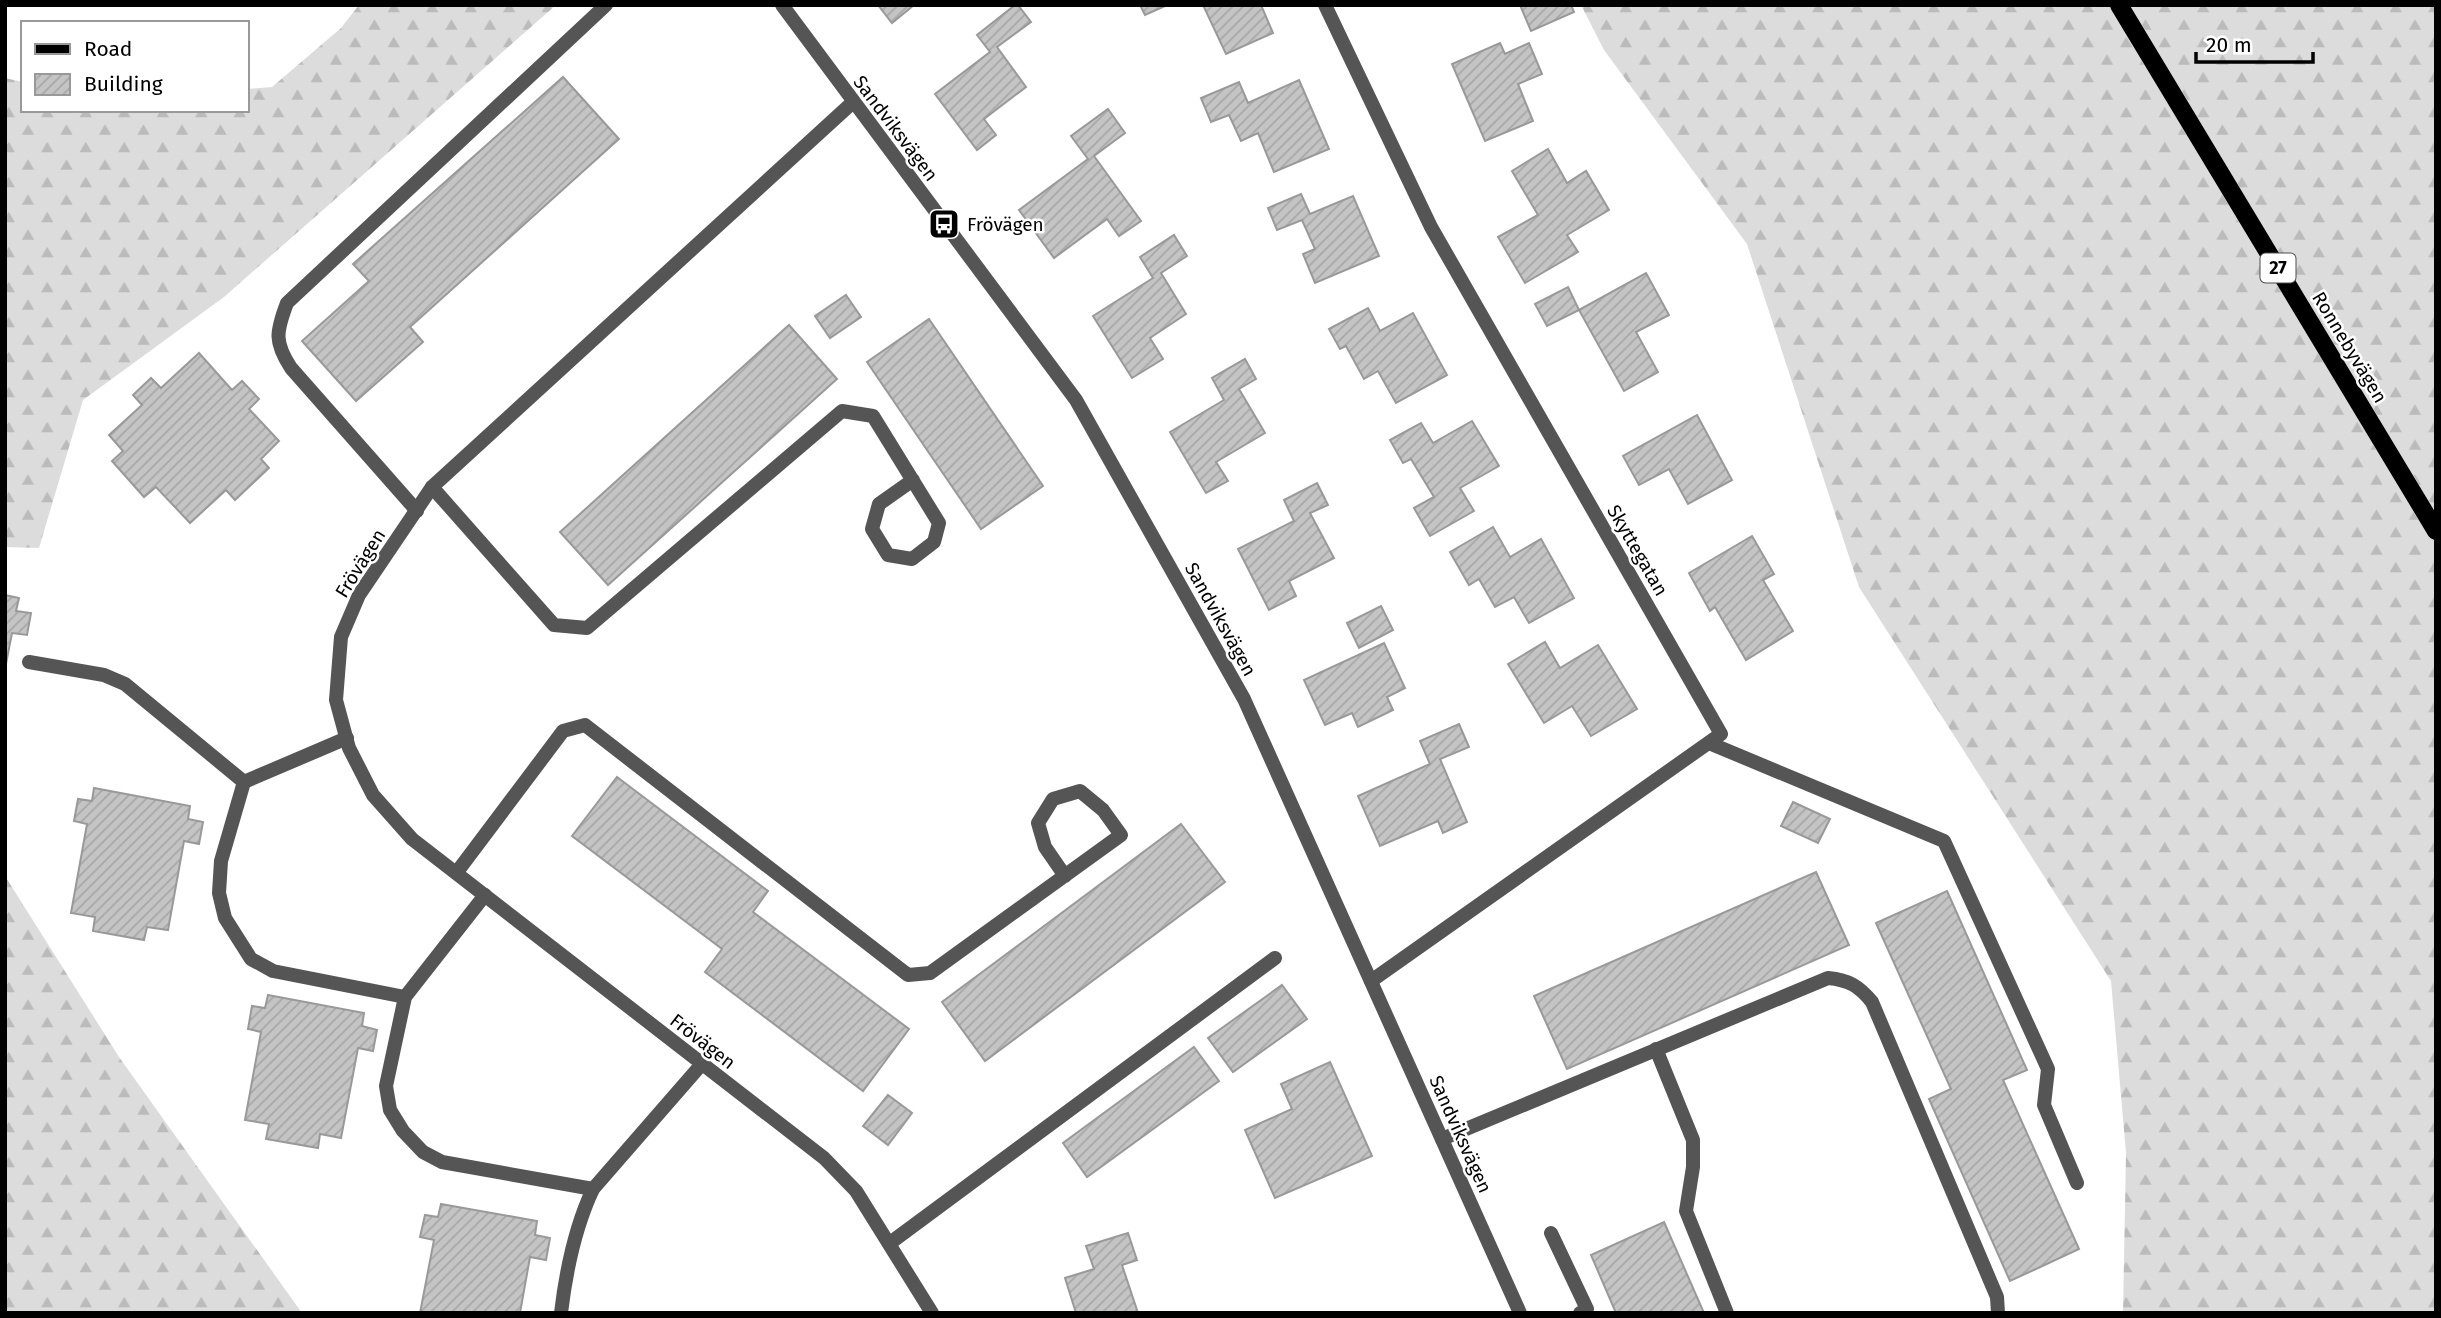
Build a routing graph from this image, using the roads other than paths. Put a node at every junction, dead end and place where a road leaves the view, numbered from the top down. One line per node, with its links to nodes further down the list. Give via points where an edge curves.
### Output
1 (606, 5): 8 (street, via 287,303 279,325 278,348)
2 (782, 5): 5 (street, Sandviksvägen)
3 (1325, 5): 12 (street, Skyttegatan, via 1431,228 1721,734)
4 (2119, 5): 9 (main road, Ronnebyvägen / 27)
5 (852, 103): 7 (street, Frövägen); 18 (street, Sandviksvägen, via 1076,400 1244,699)
6 (912, 480): 6 (street, via 939,523 934,542 912,559 888,555 872,529 879,504); 7 (street, via 873,416 842,411 587,628 554,625)
7 (432, 487): 8 (street, Frövägen)
8 (416, 510): 11 (street, Frövägen, via 359,595 341,637 336,700)
9 (2436, 531)
10 (29, 662): 13 (street, via 104,675 125,684)
11 (347, 738): 13 (street); 14 (street, Frövägen, via 373,794 412,839)
12 (1709, 743): 18 (street); 23 (street, via 1944,841 2048,1069 2044,1105)
13 (244, 782): 19 (street, via 221,861 219,892 225,918 251,959 273,971)
14 (457, 872): 15 (street, via 564,731 585,725 908,975 930,973); 16 (street, Frövägen)
15 (1065, 876): 15 (street, via 1121,835 1103,810 1080,791 1053,799 1038,823 1045,847)
16 (485, 895): 19 (street); 21 (street, Frövägen)
17 (1275, 958): 26 (street)
18 (1371, 981): 22 (street, Sandviksvägen)
19 (405, 997): 24 (street, via 386,1086 390,1110 423,1152 442,1162)
20 (1656, 1049): 22 (street); 31 (street, via 1693,1140 1686,1211); 32 (street, via 1828,978 1860,987 1872,1002 1986,1271)
21 (701, 1065): 24 (street); 26 (street, Frövägen, via 824,1158 856,1191)
22 (1442, 1139): 30 (street, Sandviksvägen)
23 (2077, 1183)
24 (593, 1189): 28 (street, via 565,1280)
25 (1551, 1233): 27 (street)
26 (890, 1243): 29 (street, Frövägen)
27 (1585, 1312)
28 (561, 1313)
29 (932, 1313)
30 (1520, 1313)
31 (1727, 1313)
32 (1998, 1313)

